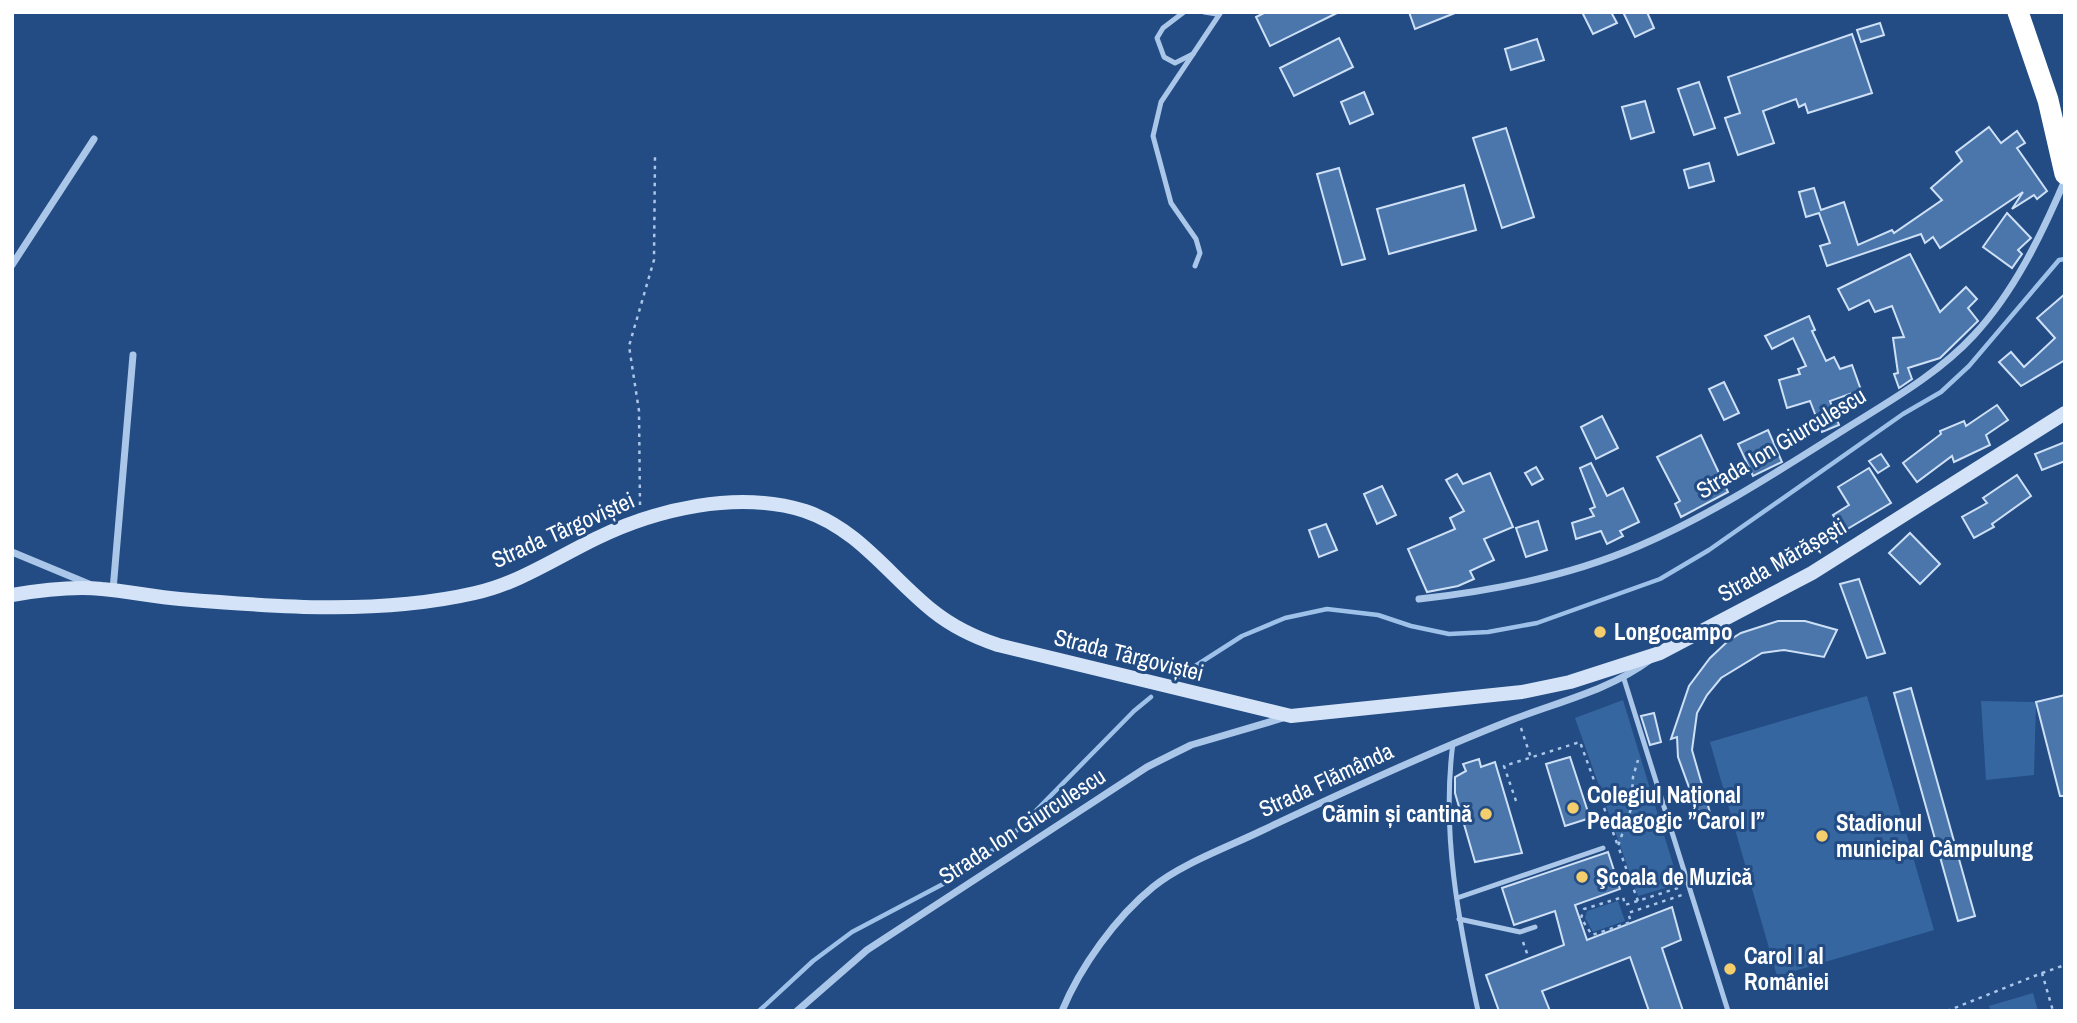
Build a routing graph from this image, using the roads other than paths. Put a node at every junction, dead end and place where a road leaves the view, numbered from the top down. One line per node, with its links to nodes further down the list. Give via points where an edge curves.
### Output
1 (1184, 12): 5 (lane, via 1157,38 1164,57 1175,63)
2 (1203, 12): 4 (lane)
3 (2018, 12): 7 (highway, via 2048,100)
4 (1219, 13): 5 (lane)
5 (1196, 52): 10 (lane, via 1161,102 1153,136 1171,203 1196,239 1200,253)
6 (94, 139): 9 (street)
7 (2065, 174)
8 (2065, 180): 16 (street, Strada Ion Giurculescu, via 2007,293 1973,336 1917,384 1808,452 1640,546 1510,585)
9 (12, 265)
10 (1195, 265)
11 (134, 355): 14 (street)
12 (2065, 413): 17 (main road, Strada Mărășești, via 1812,573)
13 (12, 552): 14 (street)
14 (106, 589): 15 (main road, Strada Târgoviștei); 19 (main road, Strada Târgoviștei, via 268,606 415,603 477,593 640,519 673,509 760,504 804,511 831,523 864,546 932,611 965,633)
15 (12, 595)
16 (1419, 599)
17 (1660, 653): 18 (street, Strada Flămânda); 19 (main road, Strada Mărășești, via 1613,670 1521,692)
18 (1624, 679): 20 (street, Strada Flămânda); 28 (lane)
19 (1291, 716): 25 (street, Strada Ion Giurculescu, via 1191,745 1147,767 867,950)
20 (1453, 743): 22 (lane, via 1448,784); 26 (street, Strada Flămânda, via 1209,856 1153,887 1098,945)
21 (1603, 848): 22 (lane)
22 (1457, 898): 23 (lane)
23 (1460, 919): 24 (lane, via 1520,932); 27 (lane)
24 (1535, 928)
25 (797, 1011)
26 (1062, 1011)
27 (1478, 1011)
28 (1728, 1011)

